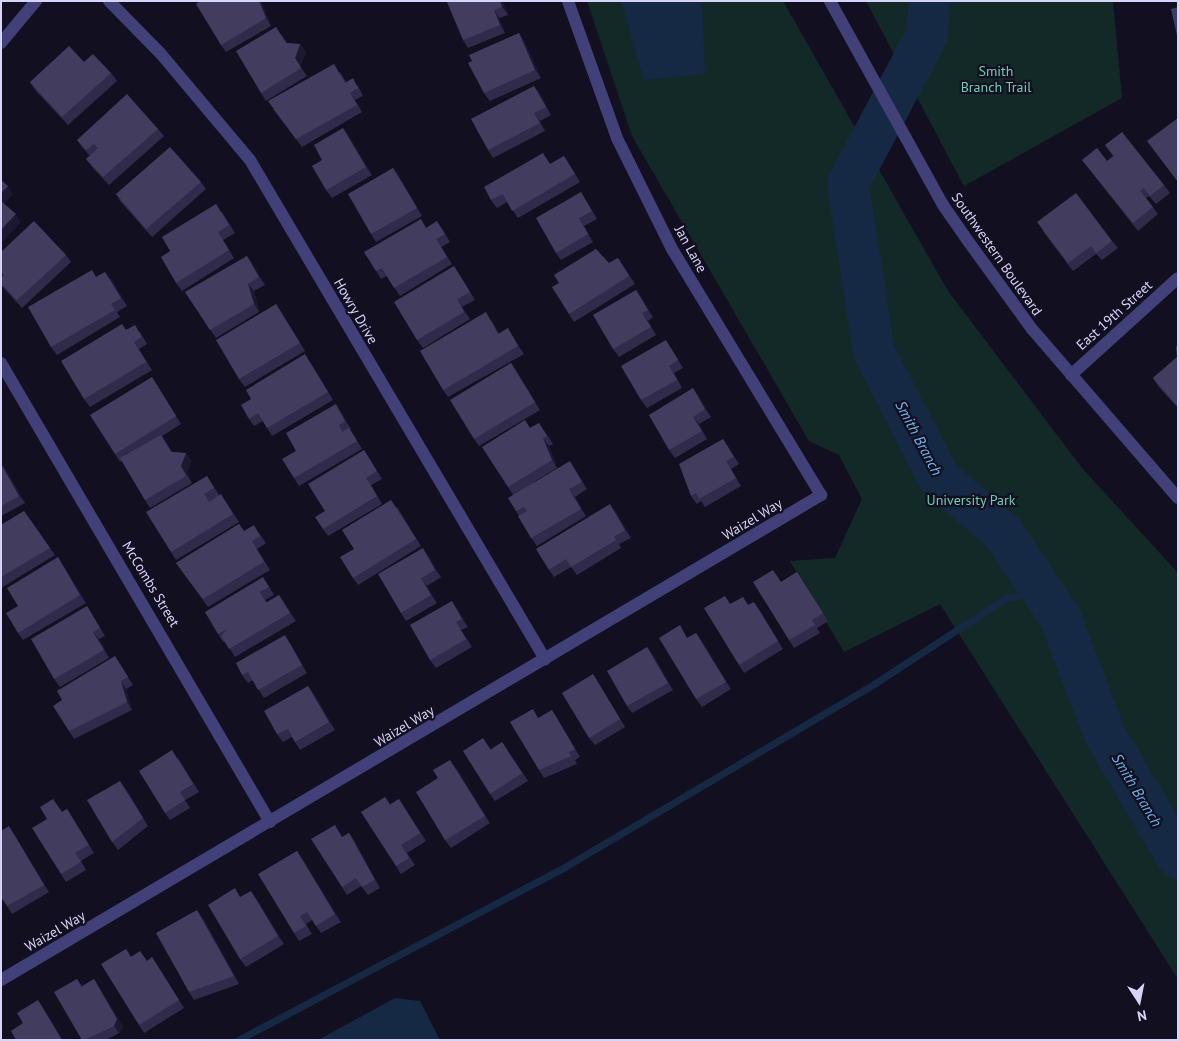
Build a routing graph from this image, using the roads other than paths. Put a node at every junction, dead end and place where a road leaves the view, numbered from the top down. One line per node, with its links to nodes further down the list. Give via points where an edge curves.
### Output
1 (36, 1): 5 (street)
2 (110, 1): 11 (street, Howry Drive, via 161,54 250,160)
3 (568, 1): 9 (street, Jan Lane, via 617,138 673,251)
4 (832, 4): 8 (street, Southwestern Boulevard, via 943,205 1032,329)
5 (1, 43)
6 (1178, 278): 8 (street, East 19th Street)
7 (1, 363): 12 (street, McCombs Street)
8 (1071, 375): 10 (street, Southwestern Boulevard)
9 (821, 495): 11 (street, Waizel Way)
10 (1178, 498)
11 (545, 659): 12 (street, Waizel Way)
12 (270, 822): 13 (street, Waizel Way)
13 (1, 980)

